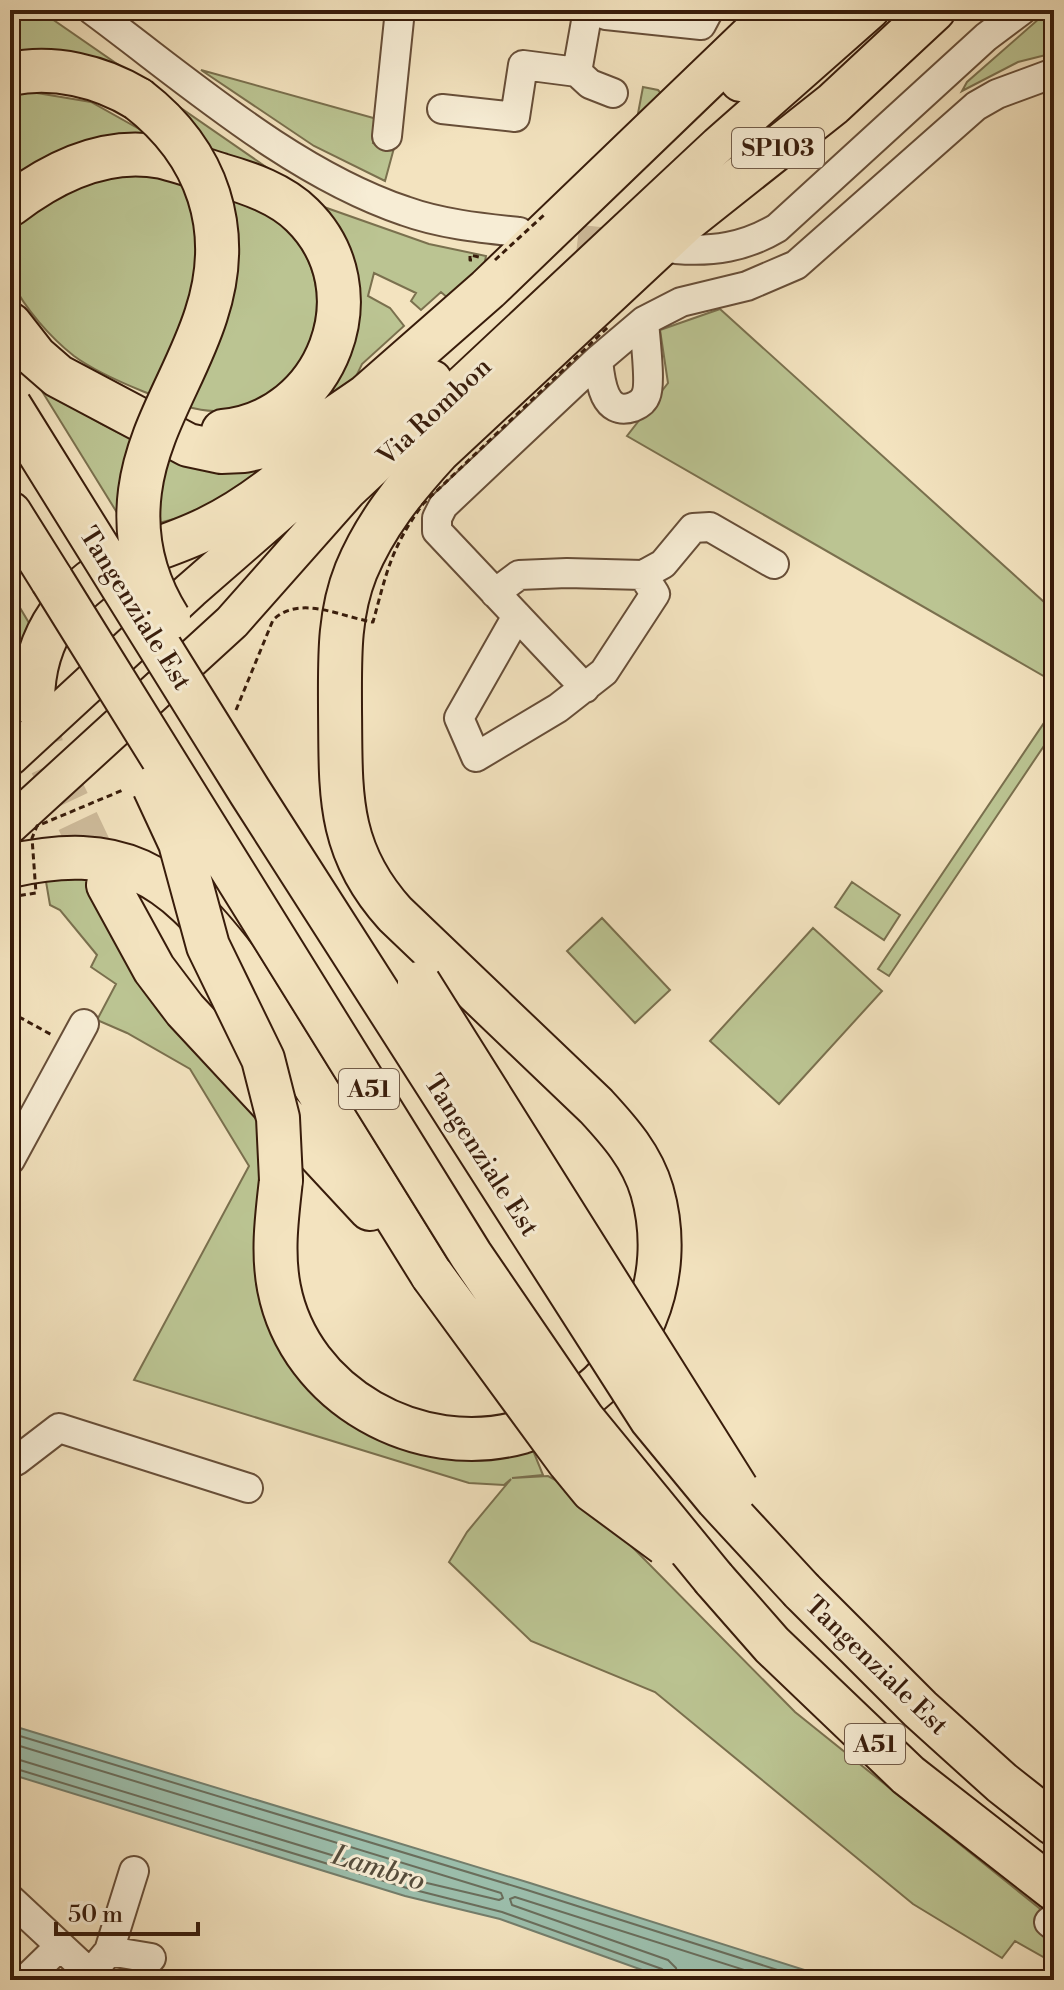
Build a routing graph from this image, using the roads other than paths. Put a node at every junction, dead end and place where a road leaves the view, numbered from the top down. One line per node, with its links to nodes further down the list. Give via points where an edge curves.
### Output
1 (92, 10): 18 (street, via 294,158 346,188 409,213 476,227)
2 (400, 10): 16 (street)
3 (590, 10): 4 (street, via 701,25); 11 (street)
4 (709, 10)
5 (871, 10): 9 (main road, Via Rombon)
6 (934, 10): 21 (highway, SP103, via 833,104 698,211)
7 (1009, 10): 10 (street)
8 (1022, 10): 10 (street)
9 (817, 19): 18 (highway); 21 (main road, via 676,217); 36 (main road, Via Rombon, via 746,91 400,409 191,590); 38 (main road, Via Rombon, via 718,145 348,491 232,622)
10 (986, 37): 19 (street, via 777,228 734,247)
11 (577, 72): 14 (street); 15 (street, via 523,65 515,117)
12 (1054, 73): 22 (street, via 976,106 796,265 747,286 681,302)
13 (10, 74): 37 (highway, bridge, via 74,74 138,99 191,154 213,205 217,264 207,315 153,439 138,512 152,588 225,712)
14 (613, 93)
15 (442, 109)
16 (387, 136)
17 (10, 205): 26 (highway, via 62,170 107,158 160,157 267,192 303,215 315,231 333,266 338,300 334,339 308,388 279,413 244,428 207,432)
18 (541, 223): 20 (highway)
19 (676, 249)
20 (492, 274): 26 (highway, via 366,396 290,441 221,452 188,445); 35 (highway, via 431,352 277,484 208,529 131,558 80,592 46,634 35,669)
21 (619, 284): 33 (highway, via 438,452 383,518 357,570 341,628)
22 (644, 321): 24 (street); 24 (street, via 648,389 641,402 628,408 610,402)
23 (10, 324): 26 (highway, via 58,376)
24 (598, 360): 31 (street, via 443,506 437,518 437,531)
25 (10, 406): 37 (highway, Tangenziale Est / A51, bridge)
26 (150, 426)
27 (10, 513): 30 (highway, A51)
28 (774, 564): 29 (street, via 710,527 693,528 663,564)
29 (643, 575): 31 (street, via 519,575); 34 (street, via 655,594 604,672)
30 (52, 580): 33 (highway, bridge, via 66,641 167,811 208,946 263,1059 278,1118 281,1180 275,1254 279,1290 293,1330 339,1390 394,1425 428,1436 481,1438 523,1432 579,1403 629,1351 648,1318 661,1247 652,1192 624,1136 395,914 364,871 341,799); 46 (highway, A51, bridge, via 471,1255 583,1419)
31 (495, 593): 32 (street)
32 (517, 616): 34 (street); 34 (street, via 459,718 476,757)
33 (339, 665): 47 (highway, bridge, via 331,702 328,784 336,830 353,872)
34 (585, 688)
35 (33, 704)
36 (10, 757)
37 (250, 792): 47 (highway, Tangenziale Est / A51, bridge, via 651,1419)
38 (10, 825)
39 (10, 866): 43 (highway, via 67,857 105,859 135,867 183,898 236,959)
40 (108, 885): 43 (highway, via 154,969 185,1010)
41 (78, 1035): 42 (street)
42 (10, 1160)
43 (432, 1275): 46 (highway, bridge, via 592,1490)
44 (10, 1460): 45 (street, via 16,1461 59,1428)
45 (248, 1488)
46 (714, 1579): 51 (highway, A51, via 772,1645)
47 (802, 1591): 48 (highway, Tangenziale Est / A51, via 920,1709)
48 (1054, 1824)
49 (134, 1871): 53 (street)
50 (10, 1899): 52 (street)
51 (1052, 1912)
52 (60, 1946): 55 (street); 56 (street)
53 (109, 1951): 54 (street); 55 (street)
54 (151, 1958)
55 (93, 1977)
56 (25, 1980)

